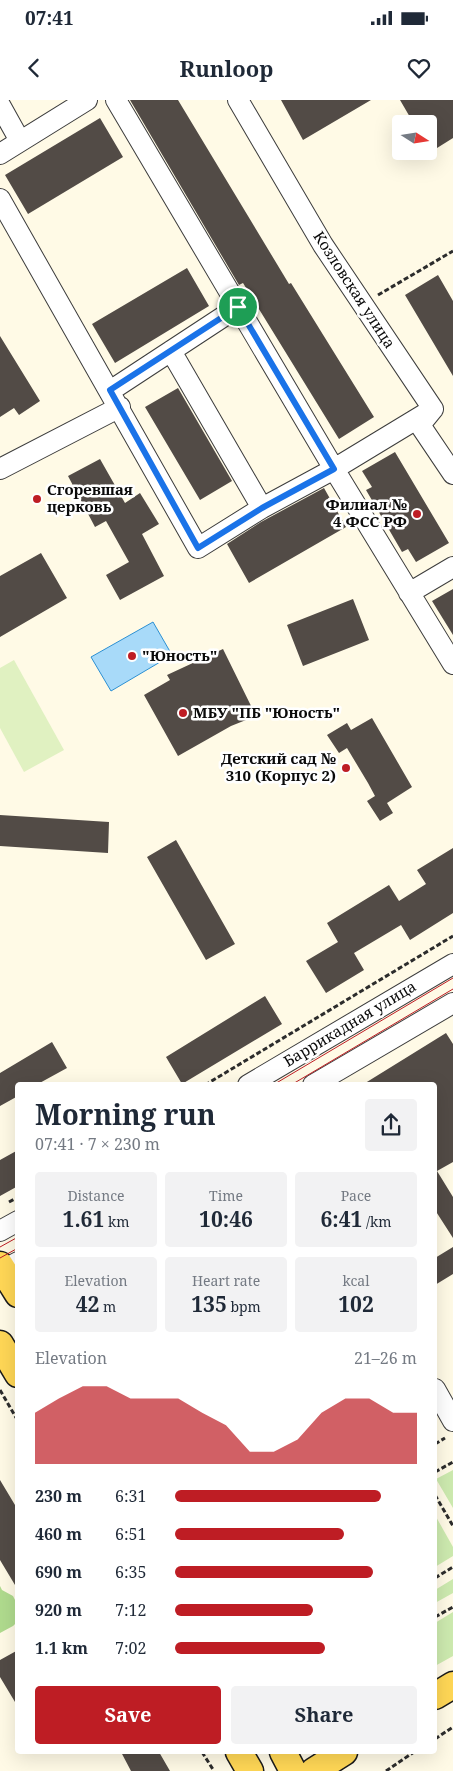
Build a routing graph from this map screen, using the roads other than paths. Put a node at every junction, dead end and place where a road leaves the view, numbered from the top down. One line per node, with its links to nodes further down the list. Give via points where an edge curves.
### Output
1 (87, 100): 5 (street)
2 (116, 100): 8 (street)
3 (238, 100): 11 (street, Козловская улица, via 324,246)
4 (0, 105): 5 (street)
5 (20, 141): 6 (street)
6 (0, 154)
7 (0, 199): 10 (street)
8 (238, 307): 9 (street); 13 (street)
9 (171, 351): 10 (street); 15 (street)
10 (115, 399): 12 (street); 15 (street, via 198,548)
11 (433, 409): 13 (street); 14 (street, via 420,425)
12 (0, 469)
13 (334, 469): 15 (street); 17 (street)
14 (453, 474)
15 (262, 508)
16 (453, 567): 17 (street)
17 (410, 593): 18 (street)
18 (453, 664)
19 (453, 964): 21 (street, Баррикадная улица)
20 (453, 1003): 22 (street)
21 (253, 1082)
22 (318, 1082)
23 (15, 1223): 24 (street)
24 (0, 1231)
25 (5, 1267): 26 (main road)
26 (15, 1288)
27 (0, 1344): 28 (main road)
28 (15, 1369)
29 (437, 1393): 30 (street)
30 (453, 1421)
31 (453, 1685): 32 (main road)
32 (437, 1695)
33 (240, 1754): 36 (main road)
34 (284, 1754): 37 (main road)
35 (341, 1754): 38 (main road)
36 (250, 1771)
37 (293, 1771)
38 (314, 1771)

